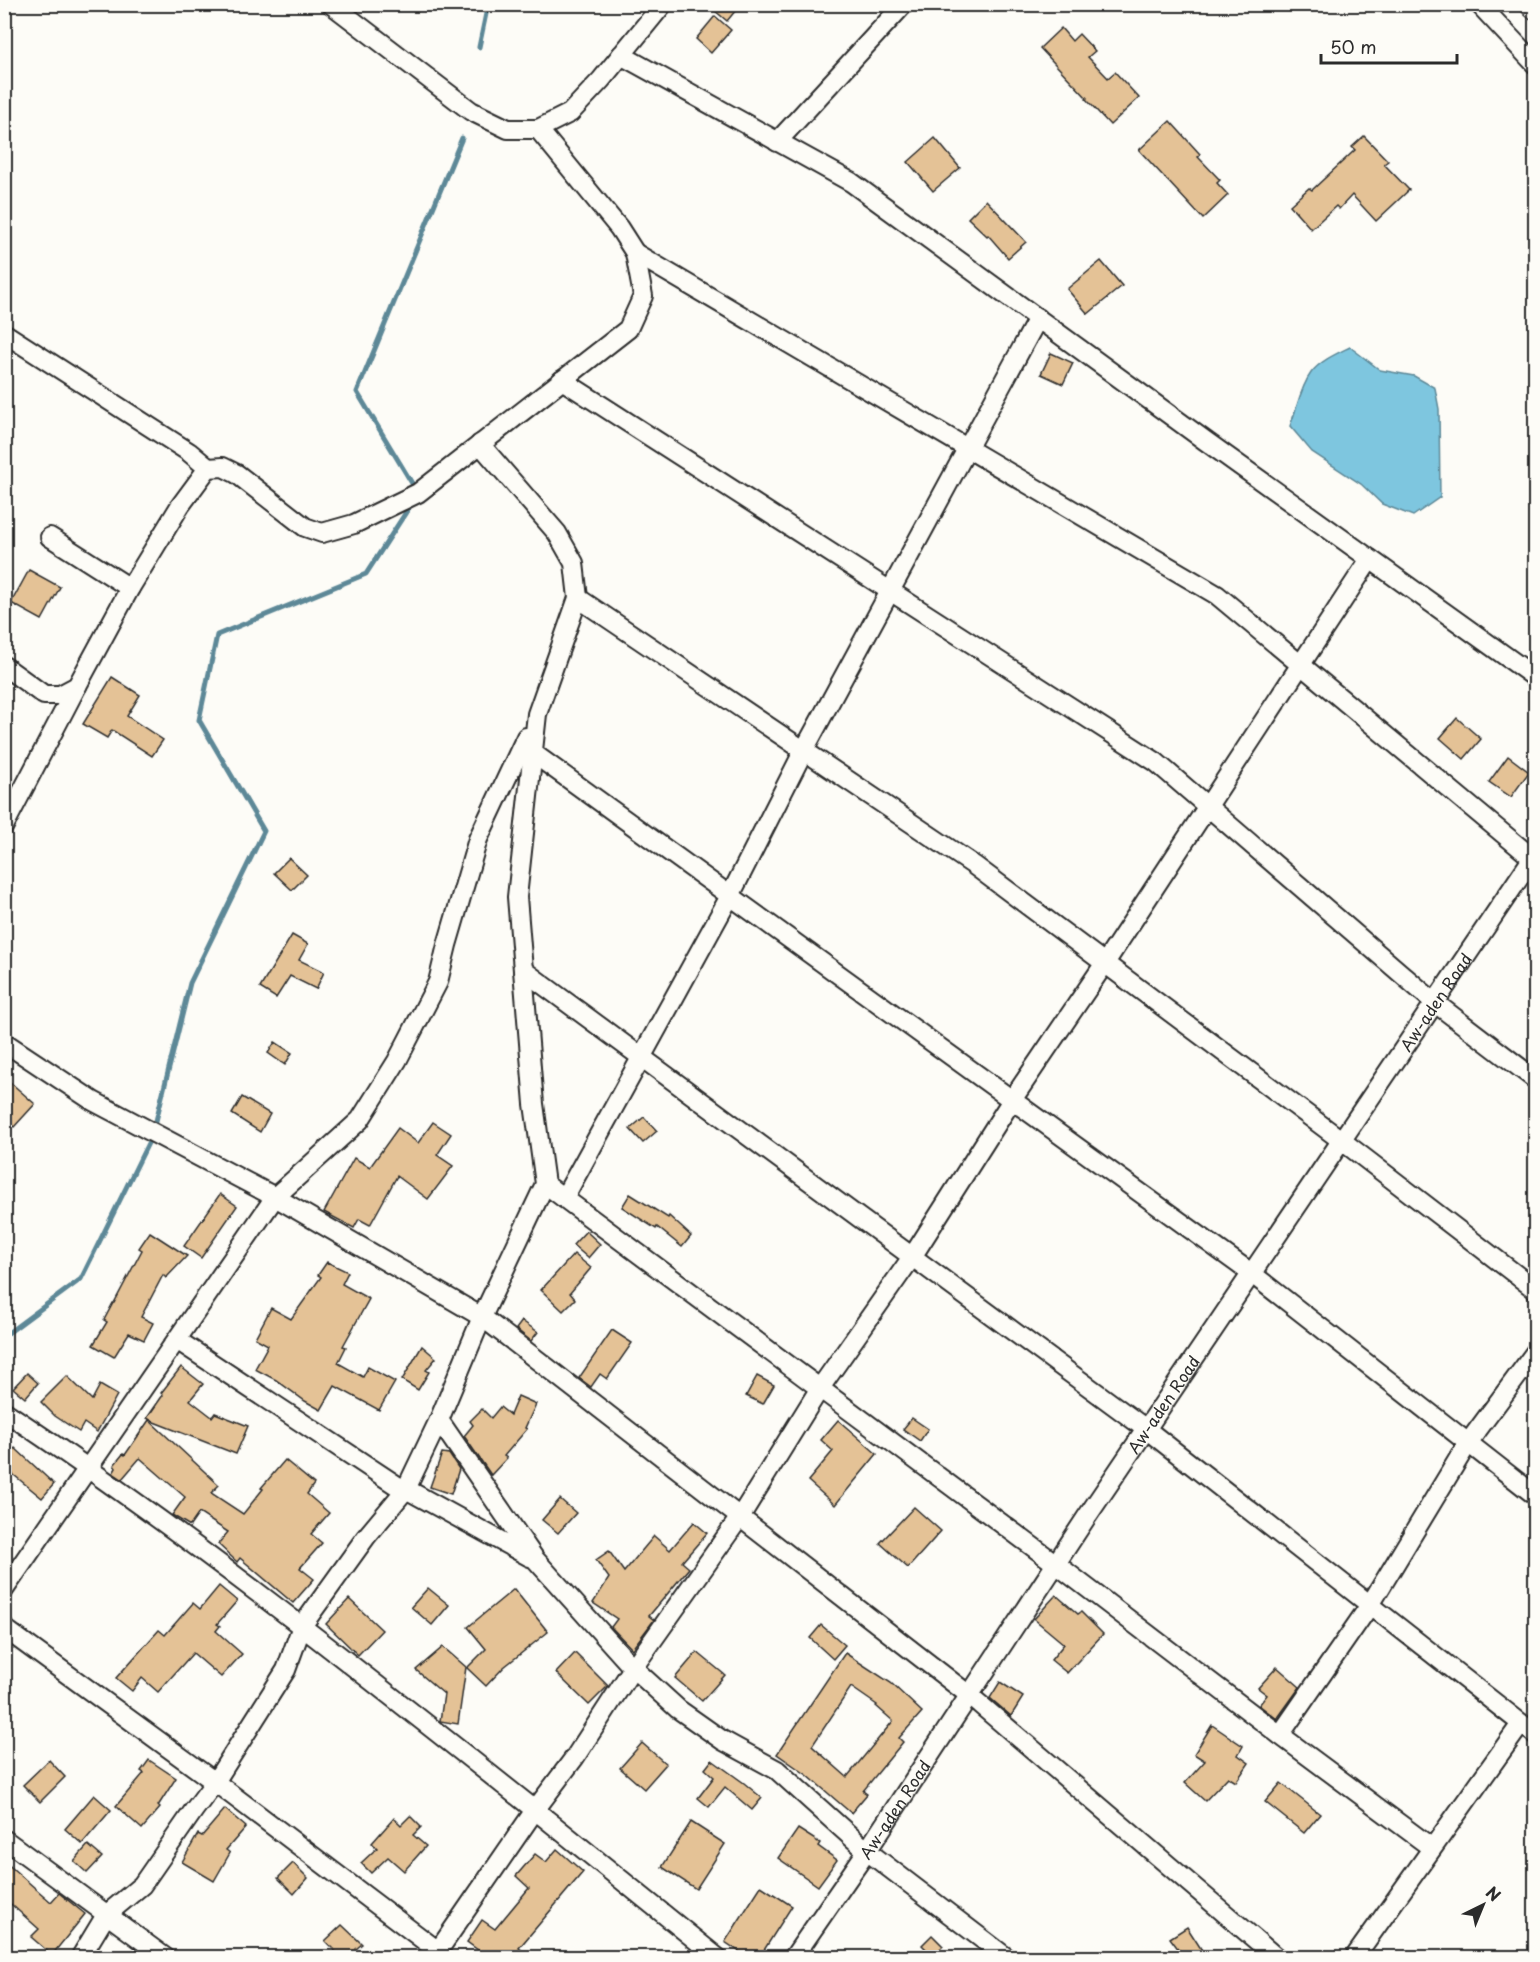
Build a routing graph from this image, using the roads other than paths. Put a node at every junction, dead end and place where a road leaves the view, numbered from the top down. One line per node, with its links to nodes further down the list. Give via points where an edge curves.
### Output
1 (331, 4): 7 (street, via 471,111 508,129)
2 (663, 4): 5 (street)
3 (904, 4): 8 (street)
4 (1479, 4): 6 (street)
5 (621, 55): 7 (street, via 570,112); 8 (street)
6 (1536, 65)
7 (538, 129): 9 (street)
8 (777, 142): 10 (street, via 851,182)
9 (635, 253): 12 (street, via 643,296 628,329); 14 (street)
10 (1038, 318): 14 (street); 17 (street)
11 (4, 333): 15 (street)
12 (562, 380): 13 (street); 19 (street)
13 (480, 444): 15 (street, via 418,493 354,524 322,532 304,528 237,474 223,467); 20 (street, via 557,533 574,563)
14 (968, 449): 19 (street); 21 (street, via 1216,595)
15 (208, 468): 18 (street)
16 (50, 537): 18 (street)
17 (1370, 559): 21 (street); 23 (street)
18 (130, 588): 24 (street)
19 (890, 591): 26 (street); 27 (street, via 1156,762)
20 (578, 598): 25 (street); 26 (street)
21 (1300, 664): 27 (street); 29 (street)
22 (4, 666): 24 (street, via 44,695 60,695)
23 (1536, 678)
24 (77, 686): 28 (street)
25 (528, 750): 30 (street); 32 (street, via 517,897); 40 (street, via 478,839 438,982 397,1061 360,1120)
26 (804, 750): 30 (street); 31 (street, via 975,866)
27 (1207, 806): 31 (street); 33 (street)
28 (4, 826)
29 (1534, 858): 33 (street, Aw-aden Road)
30 (730, 896): 35 (street); 37 (street)
31 (1105, 963): 37 (street); 38 (street)
32 (524, 970): 35 (street); 39 (street, via 534,1104)
33 (1434, 1002): 36 (street); 38 (street, Aw-aden Road)
34 (4, 1042): 40 (street, via 93,1101)
35 (641, 1057): 41 (street); 42 (street)
36 (1536, 1080)
37 (1012, 1100): 42 (street); 43 (street)
38 (1341, 1140): 43 (street, Aw-aden Road); 44 (street)
39 (545, 1184): 41 (street); 45 (street)
40 (275, 1197): 45 (street); 46 (street)
41 (564, 1198): 48 (street)
42 (912, 1257): 48 (street); 51 (street)
43 (1251, 1273): 51 (street, Aw-aden Road); 52 (street)
44 (1536, 1290)
45 (482, 1317): 50 (street); 56 (street)
46 (177, 1340): 53 (street); 54 (street)
47 (1536, 1351): 52 (street)
48 (820, 1388): 56 (street); 58 (street)
49 (4, 1411): 53 (street)
50 (439, 1420): 54 (street); 57 (street)
51 (1146, 1429): 58 (street, Aw-aden Road); 60 (street)
52 (1468, 1443): 55 (street); 60 (street)
53 (89, 1467): 59 (street); 61 (street)
54 (406, 1489): 57 (street); 61 (street)
55 (1536, 1496)
56 (740, 1517): 63 (street); 64 (street)
57 (535, 1559): 63 (street)
58 (1056, 1564): 64 (street, Aw-aden Road); 66 (street)
59 (4, 1590)
60 (1370, 1605): 65 (street); 66 (street)
61 (302, 1626): 67 (street, via 286,1670); 68 (street)
62 (4, 1628): 67 (street)
63 (633, 1668): 68 (street, via 576,1757); 71 (street, via 678,1709 722,1740 777,1770)
64 (969, 1695): 71 (street, Aw-aden Road); 79 (street)
65 (1528, 1729): 70 (street)
66 (1280, 1735): 70 (street)
67 (215, 1782): 72 (street, via 142,1885); 73 (street)
68 (535, 1810): 73 (street); 76 (street)
69 (4, 1839): 72 (street)
70 (1432, 1848): 80 (street)
71 (867, 1851): 77 (street, Aw-aden Road); 78 (street)
72 (106, 1915): 74 (street); 75 (street)
73 (439, 1955)
74 (80, 1958)
75 (166, 1958)
76 (718, 1958)
77 (794, 1958)
78 (1007, 1958)
79 (1277, 1958)
80 (1354, 1958)

